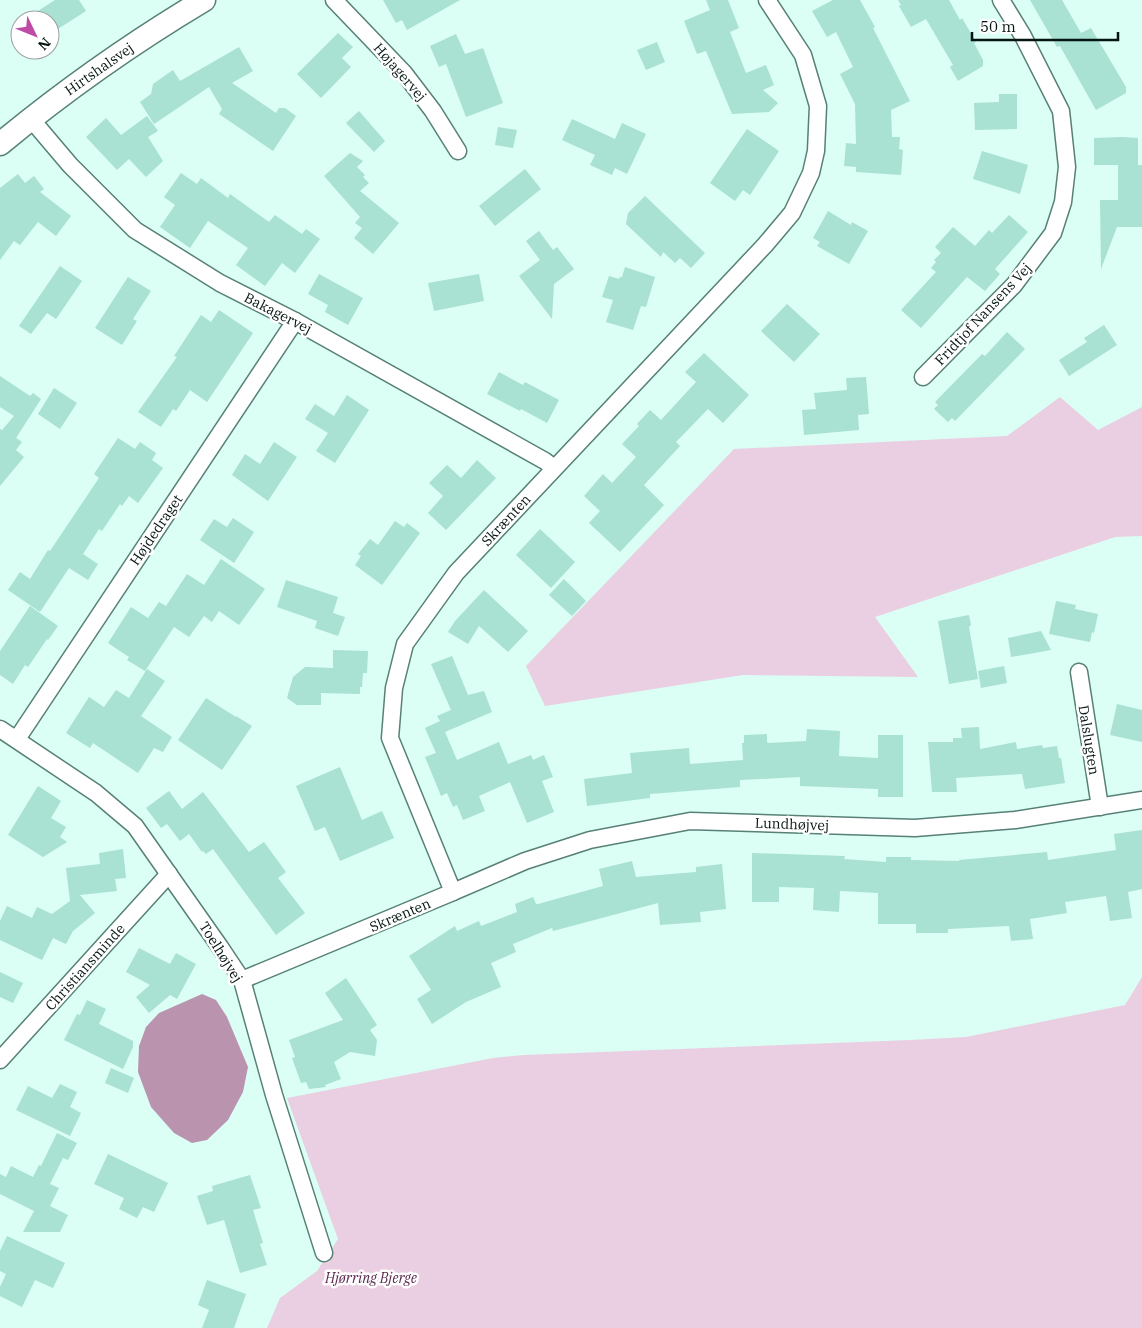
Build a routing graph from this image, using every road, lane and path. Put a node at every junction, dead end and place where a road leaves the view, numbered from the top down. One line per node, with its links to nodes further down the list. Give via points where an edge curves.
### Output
1 (204, 0): 5 (street, Hirtshalsvej, via 160,26 66,91)
2 (334, 0): 7 (street, Højagervej, via 404,73)
3 (767, 0): 10 (street, Skrænten, via 803,55 818,106 816,151 801,195 766,245)
4 (1001, 0): 9 (street, Fridtjof Nansens Vej, via 1061,111 1067,167 1063,202 1053,233 1014,285)
5 (32, 119): 6 (street, Hirtshalsvej); 8 (street, Bakagervej, via 70,165 135,230 220,283)
6 (0, 144)
7 (458, 151)
8 (295, 321): 10 (street, Bakagervej); 13 (street, Højdedraget)
9 (923, 377)
10 (554, 468): 17 (street, Skrænten, via 456,573 405,644 394,688 390,738)
11 (1079, 672): 15 (street, Dalslugten)
12 (0, 729): 13 (street, Toelhøjvej)
13 (17, 739): 16 (street, Toelhøjvej, via 96,793 135,826)
14 (1142, 800): 15 (street, Lundhøjvej)
15 (1100, 807): 17 (street, Lundhøjvej, via 1015,820 915,828 690,821 590,840 525,861)
16 (169, 874): 18 (street, Toelhøjvej); 19 (street, Christiansminde)
17 (453, 892): 18 (street, Skrænten)
18 (242, 980): 20 (street, Toelhøjvej)
19 (0, 1060)
20 (324, 1253)

